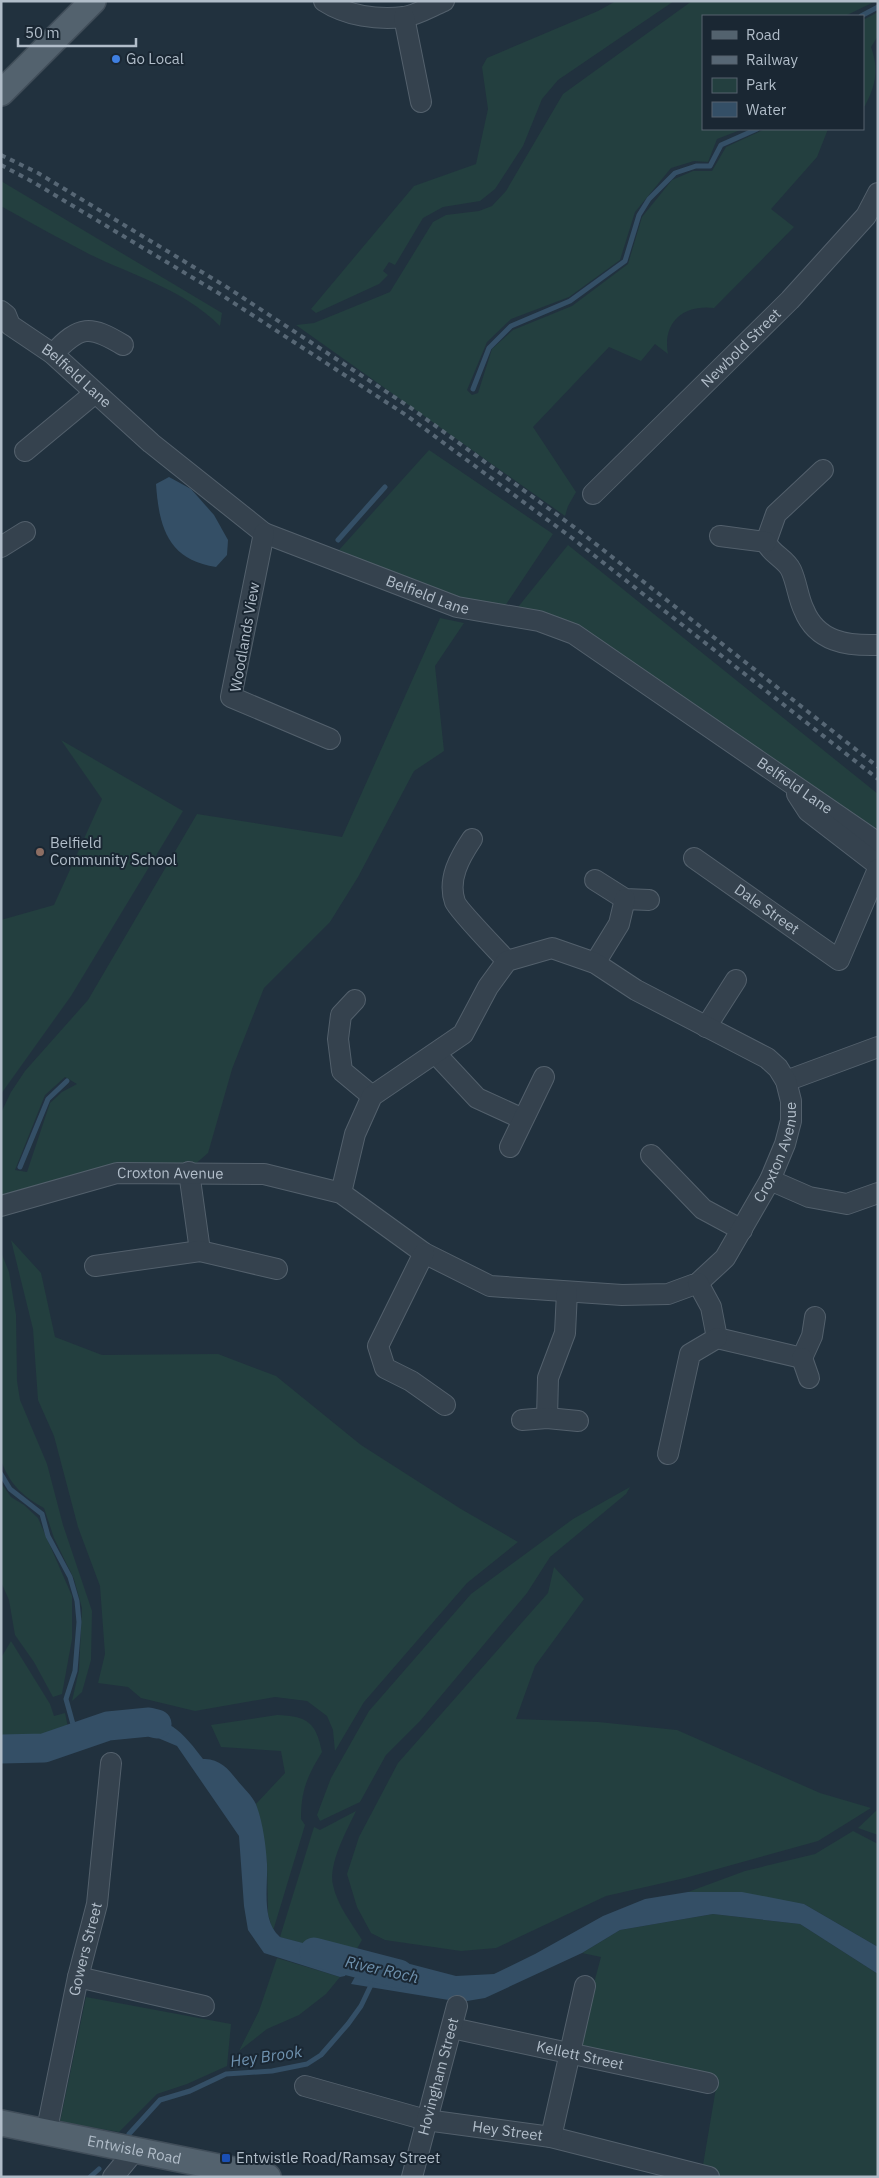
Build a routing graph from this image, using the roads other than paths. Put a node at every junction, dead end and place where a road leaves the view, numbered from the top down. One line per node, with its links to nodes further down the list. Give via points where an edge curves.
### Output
1 (93, 1): 5 (main road)
2 (324, 1): 4 (street, via 336,9 362,16)
3 (444, 1): 4 (street)
4 (404, 17): 6 (street)
5 (1, 93)
6 (421, 102)
7 (878, 193): 14 (street, Newbold Street, via 866,216 790,300)
8 (4, 323): 10 (street, Belfield Lane)
9 (123, 345): 10 (street, via 100,331 83,331 68,339)
10 (53, 354): 11 (street, Belfield Lane)
11 (95, 393): 12 (street); 16 (street, Belfield Lane, via 151,443)
12 (25, 451)
13 (823, 470): 18 (street, via 776,514)
14 (593, 494)
15 (25, 532): 19 (street)
16 (264, 533): 21 (street, Woodlands View, via 231,697); 22 (street, Belfield Lane, via 457,607 539,621 574,634)
17 (720, 536): 18 (street)
18 (766, 542): 20 (street, via 769,549 791,568 804,611 814,627 841,644)
19 (1, 548)
20 (878, 645)
21 (330, 739)
22 (790, 782): 24 (street, Belfield Lane); 26 (street, via 808,811)
23 (472, 840): 30 (street, via 458,862 454,882 455,903)
24 (878, 843)
25 (694, 858): 26 (street, Dale Street, via 839,960)
26 (878, 867)
27 (595, 880): 28 (street)
28 (625, 899): 29 (street); 31 (street, via 619,924)
29 (649, 900)
30 (507, 961): 31 (street, Croxton Avenue, via 552,948); 36 (street, via 488,987 463,1034)
31 (594, 963): 34 (street, Croxton Avenue, via 636,990)
32 (736, 980): 34 (street)
33 (355, 1000): 39 (street, via 341,1016 338,1039 342,1071)
34 (706, 1027): 38 (street, Croxton Avenue, via 767,1058)
35 (878, 1048): 38 (street)
36 (436, 1054): 39 (street); 40 (street, via 477,1098)
37 (544, 1077): 40 (street)
38 (786, 1081): 44 (street, Croxton Avenue, via 791,1121)
39 (372, 1096): 45 (street, via 355,1134)
40 (523, 1119): 41 (street)
41 (510, 1146)
42 (651, 1155): 48 (street, via 703,1209)
43 (189, 1172): 45 (street, Croxton Avenue, via 264,1174); 47 (street, Croxton Avenue, via 117,1173); 49 (street)
44 (770, 1180): 46 (street, via 810,1197 847,1204); 48 (street, Croxton Avenue)
45 (341, 1193): 50 (street, Croxton Avenue)
46 (878, 1193)
47 (1, 1206)
48 (742, 1230): 53 (street, Croxton Avenue, via 725,1258)
49 (200, 1251): 51 (street); 52 (street)
50 (424, 1253): 54 (street, Croxton Avenue, via 490,1286); 59 (street, via 378,1346 385,1368)
51 (94, 1266)
52 (277, 1269)
53 (698, 1283): 54 (street, Croxton Avenue, via 668,1294 649,1296); 56 (street, via 711,1307)
54 (566, 1292): 60 (street, via 565,1333 548,1378)
55 (815, 1317): 57 (street, via 812,1336)
56 (717, 1338): 57 (street); 63 (street, via 690,1354)
57 (802, 1358): 58 (street)
58 (810, 1378)
59 (445, 1404)
60 (547, 1418): 61 (street); 62 (street)
61 (522, 1420)
62 (578, 1422)
63 (668, 1454)
64 (111, 1763): 65 (street, Gowers Street, via 97,1904)
65 (78, 1977): 67 (street); 75 (street, Gowers Street)
66 (585, 1986): 70 (street)
67 (204, 2006)
68 (457, 2006): 69 (street, Hovingham Street)
69 (452, 2028): 70 (street, Kellett Street); 73 (street, Hovingham Street)
70 (570, 2052): 71 (street, Kellett Street); 76 (street)
71 (708, 2084)
72 (305, 2086): 73 (street, Hey Street)
73 (426, 2120): 76 (street, Hey Street); 80 (street, Hovingham Street)
74 (1, 2123): 75 (main road, Entwisle Road)
75 (46, 2134): 77 (main road, Entwisle Road)
76 (551, 2137): 81 (street, Hey Street)
77 (136, 2149): 78 (main road, Entwisle Road); 79 (street)
78 (259, 2176)
79 (113, 2177)
80 (412, 2177)
81 (709, 2177)

